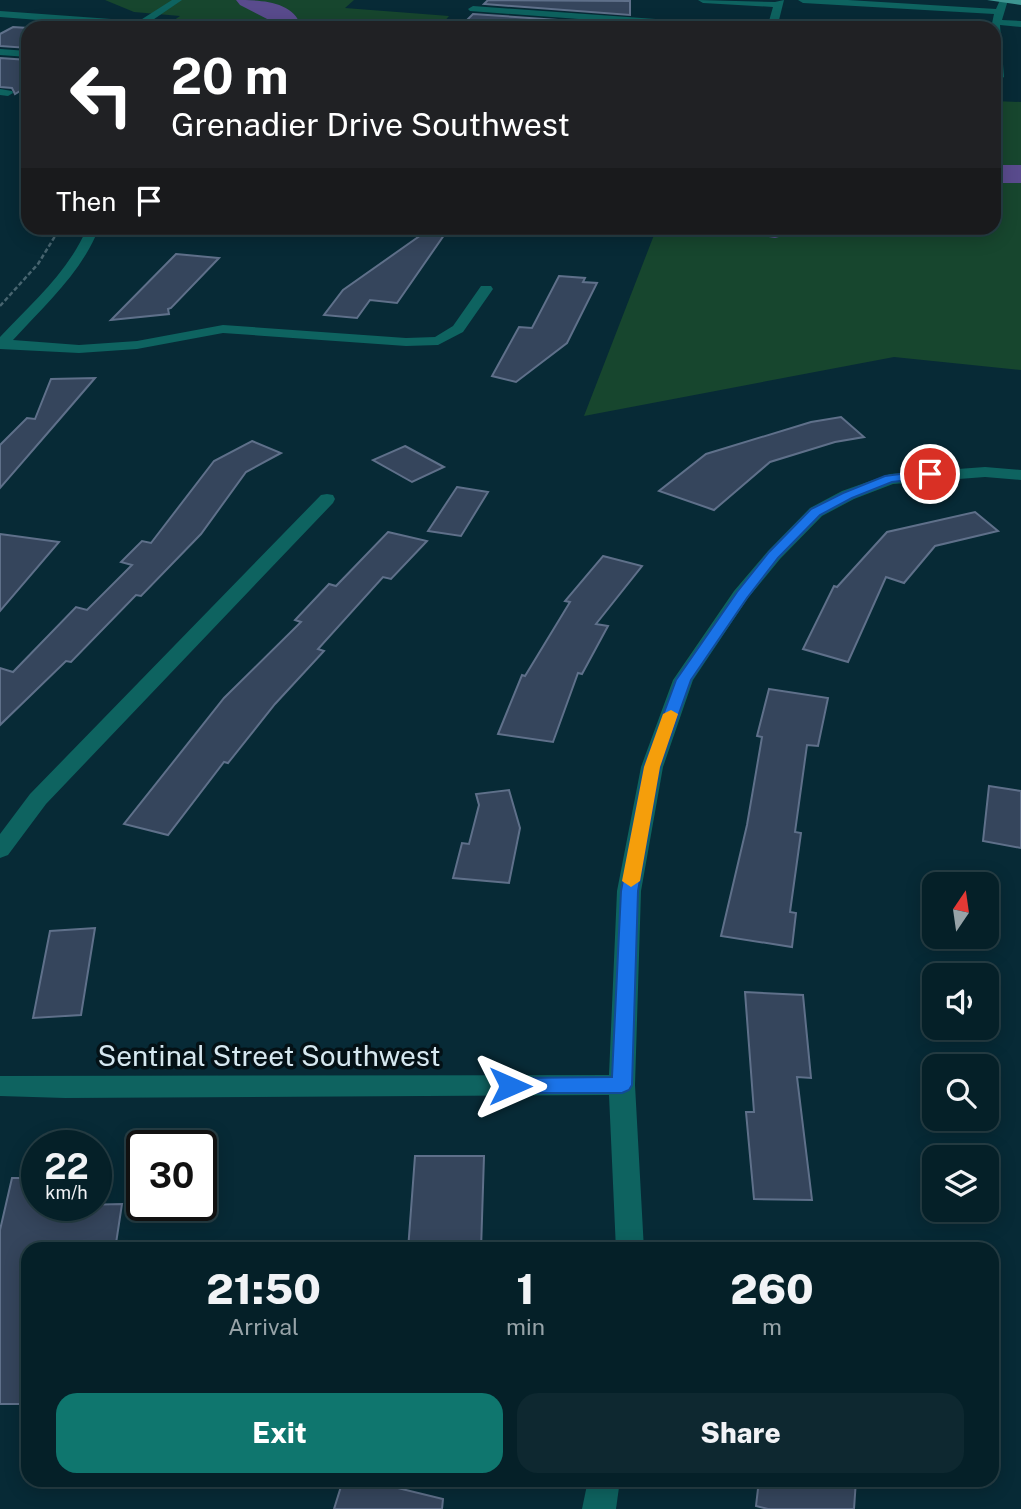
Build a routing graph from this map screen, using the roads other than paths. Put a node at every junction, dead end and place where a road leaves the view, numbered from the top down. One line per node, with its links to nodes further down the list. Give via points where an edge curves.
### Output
1 (178, 0): 12 (street)
2 (702, 0): 7 (street)
3 (803, 0): 10 (street)
4 (991, 0): 5 (main road)
5 (1004, 1): 6 (main road); 10 (street)
6 (1021, 2)
7 (779, 3): 14 (street)
8 (473, 9): 13 (street)
9 (0, 14): 11 (street)
10 (999, 17): 15 (street); 16 (street)
11 (80, 21)
12 (145, 21)
13 (663, 21)
14 (774, 21)
15 (999, 21)
16 (1021, 24)
17 (0, 52): 18 (street)
18 (21, 54)
19 (90, 235): 21 (street, via 62,279)
20 (486, 289): 21 (street, via 458,328 438,341 423,343 223,329 137,345 79,349)
21 (1, 344)
22 (1021, 475): 25 (street, via 985,472 890,479 816,512 741,595 683,680 652,767 629,891)
23 (327, 499): 24 (street, via 38,799)
24 (0, 850)
25 (622, 1085): 26 (street, Sentinal Street Southwest); 27 (street)
26 (0, 1086)
27 (630, 1242)
28 (603, 1487): 29 (street)
29 (599, 1509)

